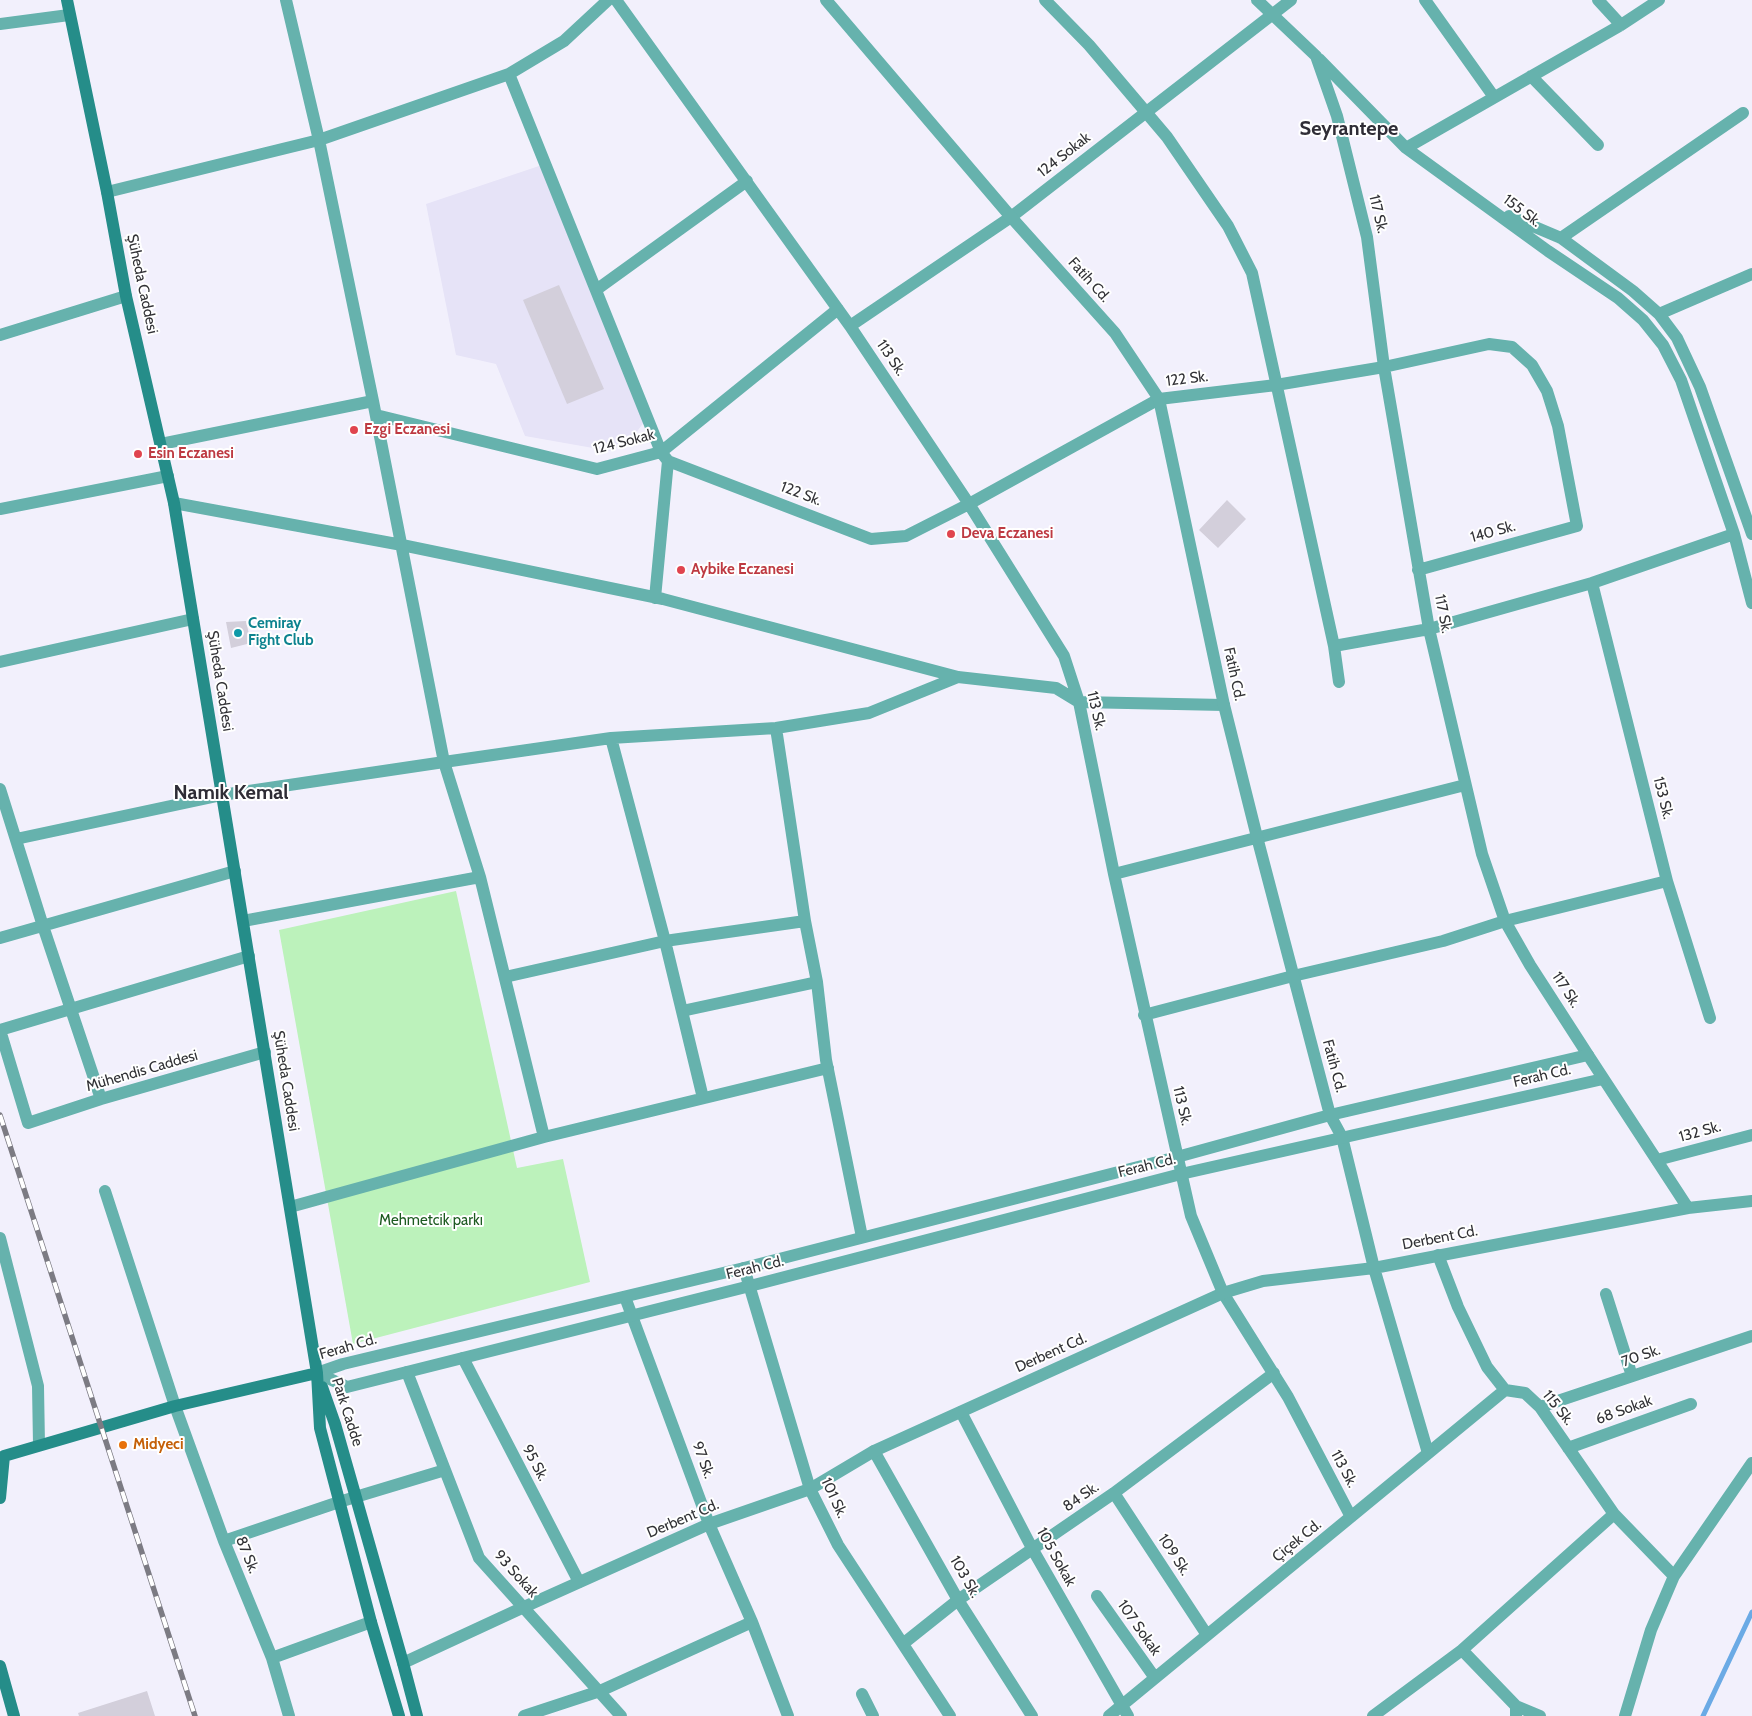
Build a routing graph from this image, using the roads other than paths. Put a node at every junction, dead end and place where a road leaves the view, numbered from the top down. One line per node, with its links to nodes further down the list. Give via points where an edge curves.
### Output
1 (67, 0): 13 (main road, Şüheda Caddesi)
2 (286, 0): 22 (street)
3 (608, 0): 17 (street, via 564,41)
4 (616, 0): 25 (street, 113 Sk.)
5 (826, 0): 28 (street, Fatih Cd.)
6 (1045, 0): 20 (street, via 1089,45)
7 (1257, 0): 12 (street, 117 Sk.)
8 (1291, 0): 12 (street, 124 Sokak)
9 (1425, 0): 19 (street)
10 (1598, 0): 15 (street)
11 (1659, 0): 15 (street)
12 (1272, 14): 16 (street, 117 Sk.); 20 (street, 124 Sokak)
13 (69, 15): 14 (street); 26 (main road, Şüheda Caddesi)
14 (0, 24)
15 (1622, 25): 18 (street)
16 (1316, 56): 24 (street); 37 (street, 117 Sk., via 1337,116 1367,236)
17 (509, 74): 22 (street); 31 (street)
18 (1531, 76): 19 (street); 23 (street)
19 (1494, 97): 24 (street)
20 (1145, 113): 28 (street, 124 Sokak); 38 (street, via 1167,137 1228,226 1252,272)
21 (1743, 113): 29 (street)
22 (319, 140): 26 (street); 40 (street)
23 (1598, 145)
24 (1406, 148): 27 (street)
25 (747, 181): 31 (street); 33 (street, 113 Sk.)
26 (107, 192): 32 (main road, Şüheda Caddesi)
27 (1488, 207): 29 (street, 155 Sk.); 49 (street, 155 Sk., via 1618,298 1663,344 1681,380)
28 (1011, 218): 35 (street, 124 Sokak); 39 (street, Fatih Cd., via 1115,333)
29 (1561, 238): 34 (street, 155 Sk.)
30 (1752, 274): 34 (street)
31 (596, 290): 43 (street)
32 (126, 296): 36 (street); 42 (main road, Şüheda Caddesi)
33 (838, 309): 35 (street, 113 Sk.); 43 (street, 124 Sokak)
34 (1659, 314): 50 (street, 155 Sk., via 1677,338 1700,388)
35 (850, 326): 46 (street, 113 Sk.)
36 (0, 336)
37 (1384, 367): 38 (street, 122 Sk.); 48 (street, 122 Sk., via 1489,344 1512,347 1532,365 1546,391 1558,426); 52 (street, 117 Sk.)
38 (1276, 385): 39 (street, 122 Sk.); 58 (street)
39 (1159, 399): 46 (street, 122 Sk.); 63 (street, Fatih Cd.)
40 (373, 401): 41 (street); 42 (street)
41 (376, 415): 43 (street, 124 Sokak, via 597,469); 51 (street)
42 (161, 444): 44 (main road, Şüheda Caddesi)
43 (665, 456): 46 (street, 122 Sk., via 871,539 906,536); 54 (street)
44 (168, 476): 45 (main road, Şüheda Caddesi); 47 (street)
45 (174, 503): 51 (street); 56 (main road, Şüheda Caddesi)
46 (969, 504): 62 (street, 113 Sk., via 1064,656)
47 (0, 509)
48 (1577, 526): 52 (street, 140 Sk.)
49 (1734, 534): 53 (street); 55 (street, 155 Sk.)
50 (1752, 534)
51 (402, 545): 54 (street); 66 (street)
52 (1418, 570): 57 (street, 117 Sk.)
53 (1592, 583): 57 (street); 75 (street, 153 Sk.)
54 (655, 598): 60 (street)
55 (1752, 603)
56 (193, 619): 59 (street); 69 (main road, Şüheda Caddesi)
57 (1429, 629): 58 (street); 67 (street, 117 Sk.)
58 (1334, 646): 61 (street)
59 (0, 662)
60 (958, 677): 62 (street, via 1056,688); 64 (street, via 869,713)
61 (1339, 682)
62 (1079, 702): 63 (street); 73 (street, 113 Sk.)
63 (1224, 704): 70 (street, Fatih Cd.)
64 (776, 728): 65 (street); 77 (street)
65 (611, 738): 66 (street); 81 (street)
66 (444, 762): 69 (street); 74 (street)
67 (1465, 785): 70 (street); 78 (street, 117 Sk., via 1482,854)
68 (0, 789): 71 (street)
69 (222, 795): 71 (street); 72 (main road, Şüheda Caddesi)
70 (1257, 837): 73 (street); 83 (street, Fatih Cd.)
71 (16, 839): 79 (street)
72 (235, 871): 76 (main road, Şüheda Caddesi); 79 (street)
73 (1114, 874): 88 (street, 113 Sk.)
74 (480, 877): 76 (street); 84 (street)
75 (1667, 881): 78 (street); 89 (street, 153 Sk.)
76 (243, 921): 82 (main road, Şüheda Caddesi)
77 (805, 921): 81 (street); 85 (street)
78 (1505, 921): 83 (street, via 1443,941); 92 (street, 117 Sk.)
79 (43, 926): 80 (street); 86 (street)
80 (0, 938)
81 (665, 940): 84 (street); 87 (street)
82 (249, 956): 86 (street); 91 (main road, Şüheda Caddesi)
83 (1293, 976): 88 (street); 97 (street, Fatih Cd.)
84 (505, 977): 99 (street)
85 (817, 982): 87 (street); 93 (street)
86 (71, 1010): 90 (street); 96 (street)
87 (682, 1011): 95 (street)
88 (1144, 1015): 101 (street, 113 Sk.)
89 (1710, 1018)
90 (0, 1030): 96 (street, Mühendis Caddesi, via 28,1123)
91 (265, 1052): 96 (street, Mühendis Caddesi); 106 (main road, Şüheda Caddesi)
92 (1588, 1055): 94 (street, 117 Sk.); 97 (street, Ferah Cd.)
93 (828, 1068): 95 (street); 108 (street)
94 (1603, 1079): 100 (street, Ferah Cd.); 102 (street, 117 Sk.)
95 (703, 1098): 99 (street)
96 (102, 1099)
97 (1330, 1115): 100 (street, Fatih Cd.); 101 (street, Ferah Cd.)
98 (1752, 1135): 102 (street, 132 Sk.)
99 (544, 1137): 106 (street)
100 (1342, 1137): 103 (street, Ferah Cd.); 112 (street, Fatih Cd.)
101 (1177, 1157): 103 (street, 113 Sk.); 108 (street, Ferah Cd.)
102 (1656, 1160): 107 (street, 117 Sk.)
103 (1181, 1174): 113 (street, Ferah Cd.); 114 (street, 113 Sk., via 1191,1216)
104 (105, 1191): 126 (street, 87 Sk.)
105 (1752, 1201): 107 (street, Derbent Cd.)
106 (290, 1206): 121 (main road, Şüheda Caddesi)
107 (1688, 1208): 110 (street, Derbent Cd.)
108 (862, 1237): 111 (street, Ferah Cd.)
109 (0, 1238): 129 (street, via 38,1386)
110 (1438, 1255): 112 (street, Derbent Cd.); 124 (street, via 1486,1367)
111 (744, 1268): 113 (street, 101 Sk.); 116 (street, Ferah Cd.)
112 (1374, 1268): 114 (street, Derbent Cd., via 1262,1281); 133 (street, Fatih Cd.)
113 (750, 1286): 117 (street, Ferah Cd.); 136 (street, 101 Sk.)
114 (1223, 1293): 122 (street, 113 Sk.); 128 (street, Derbent Cd.)
115 (1606, 1294): 123 (street)
116 (625, 1296): 117 (street, 97 Sk.); 121 (street, Ferah Cd.)
117 (632, 1316): 119 (street, Ferah Cd.); 143 (street, 97 Sk.)
118 (1752, 1336): 123 (street, 70 Sk.)
119 (463, 1358): 120 (street, Ferah Cd.); 147 (street, 95 Sk.)
120 (407, 1372): 121 (street, Ferah Cd., via 348,1387); 135 (street, 93 Sokak)
121 (317, 1373): 126 (main road); 138 (main road, Park Cadde); 140 (main road, Park Cadde, via 320,1428)
122 (1274, 1373): 137 (street, 84 Sk.); 142 (street, 113 Sk.)
123 (1632, 1376): 127 (street, 70 Sk.)
124 (1505, 1390): 127 (street, 115 Sk., via 1525,1394); 133 (street, Çiçek Cd.)
125 (1691, 1404): 130 (street, 68 Sokak)
126 (175, 1406): 129 (main road); 144 (street, 87 Sk.)
127 (1540, 1407): 130 (street, 115 Sk.)
128 (961, 1412): 131 (street, Derbent Cd.); 145 (street, 105 Sokak)
129 (39, 1444): 132 (main road)
130 (1568, 1448): 141 (street, 115 Sk.)
131 (874, 1451): 136 (street, Derbent Cd.); 149 (street, 103 Sk.)
132 (1, 1454): 139 (main road)
133 (1428, 1454): 142 (street, Çiçek Cd.)
134 (1752, 1463): 146 (street)
135 (445, 1470): 138 (street); 150 (street, 93 Sokak, via 479,1558)
136 (810, 1489): 143 (street, Derbent Cd.); 154 (street, 101 Sk., via 838,1545)
137 (1114, 1493): 145 (street, 84 Sk.); 153 (street, 109 Sk.)
138 (356, 1497): 140 (street); 157 (main road, Park Cadde)
139 (0, 1498)
140 (339, 1502): 144 (street); 151 (main road, Park Cadde)
141 (1614, 1514): 146 (street, 115 Sk.); 155 (street)
142 (1351, 1517): 153 (street, Çiçek Cd.)
143 (709, 1524): 147 (street, Derbent Cd.); 152 (street, 97 Sk.)
144 (224, 1541): 156 (street, 87 Sk.)
145 (1033, 1550): 149 (street, 84 Sk.); 162 (street, 105 Sokak)
146 (1674, 1576): 177 (street, via 1651,1630)
147 (579, 1582): 150 (street, Derbent Cd.)
148 (1097, 1596): 159 (street, 107 Sokak)
149 (958, 1600): 154 (street, 84 Sk.); 173 (street, 103 Sk.)
150 (524, 1607): 157 (street, Derbent Cd.); 160 (street, 93 Sokak)
151 (371, 1622): 156 (street); 166 (main road, Park Cadde)
152 (752, 1622): 160 (street); 170 (street, 97 Sk.)
153 (1207, 1635): 159 (street, Çiçek Cd.)
154 (904, 1643): 172 (street, 101 Sk.)
155 (1462, 1650): 163 (street); 175 (street)
156 (272, 1658): 165 (street, 87 Sk.)
157 (403, 1663): 167 (main road, Park Cadde)
158 (0, 1666): 164 (main road)
159 (1155, 1678): 162 (street, Çiçek Cd.)
160 (600, 1690): 168 (street); 169 (street, 93 Sokak)
161 (862, 1694): 171 (street)
162 (1125, 1711): 174 (street, Çiçek Cd.)
163 (1516, 1711): 176 (street)
164 (14, 1716)
165 (289, 1716)
166 (399, 1716)
167 (417, 1716)
168 (524, 1716)
169 (622, 1716)
170 (788, 1716)
171 (873, 1716)
172 (950, 1716)
173 (1032, 1716)
174 (1109, 1716)
175 (1373, 1716)
176 (1540, 1716)
177 (1625, 1716)

